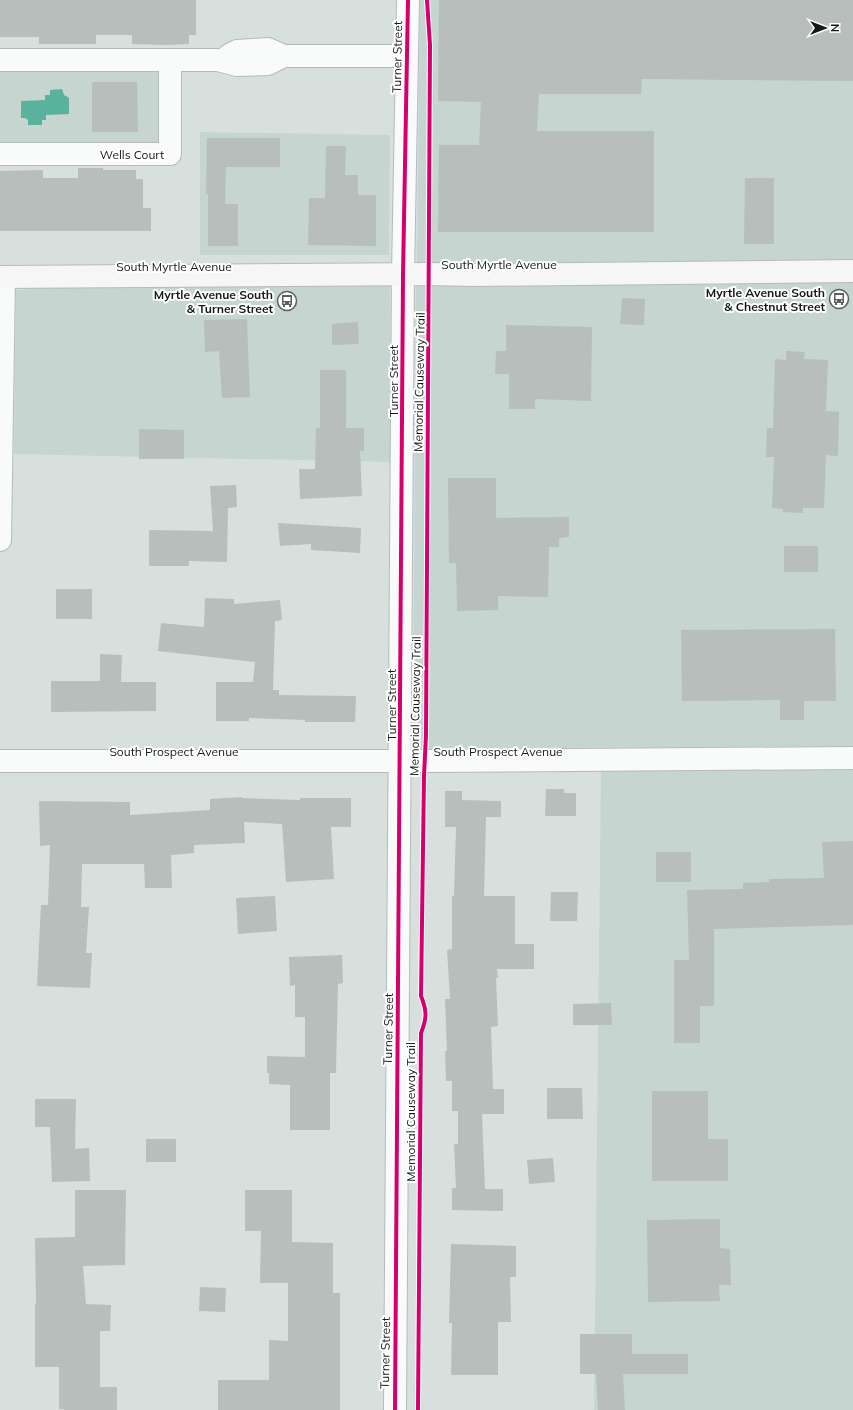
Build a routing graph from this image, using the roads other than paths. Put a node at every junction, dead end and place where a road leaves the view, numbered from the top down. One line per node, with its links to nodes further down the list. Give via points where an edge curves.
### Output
1 (408, 0): 2 (street, Turner Street)
2 (407, 56): 4 (street, via 284,56 268,64 237,65 218,60); 7 (street, Turner Street)
3 (0, 60): 4 (street)
4 (170, 61): 5 (street, Wells Court, via 170,154)
5 (0, 154)
6 (853, 271): 7 (main road, South Myrtle Avenue)
7 (403, 275): 8 (main road, South Myrtle Avenue); 11 (street, Turner Street)
8 (2, 277): 9 (street)
9 (0, 540)
10 (853, 758): 11 (street, South Prospect Avenue)
11 (401, 760): 12 (street, South Prospect Avenue); 13 (street, Turner Street)
12 (0, 761)
13 (395, 1410)

